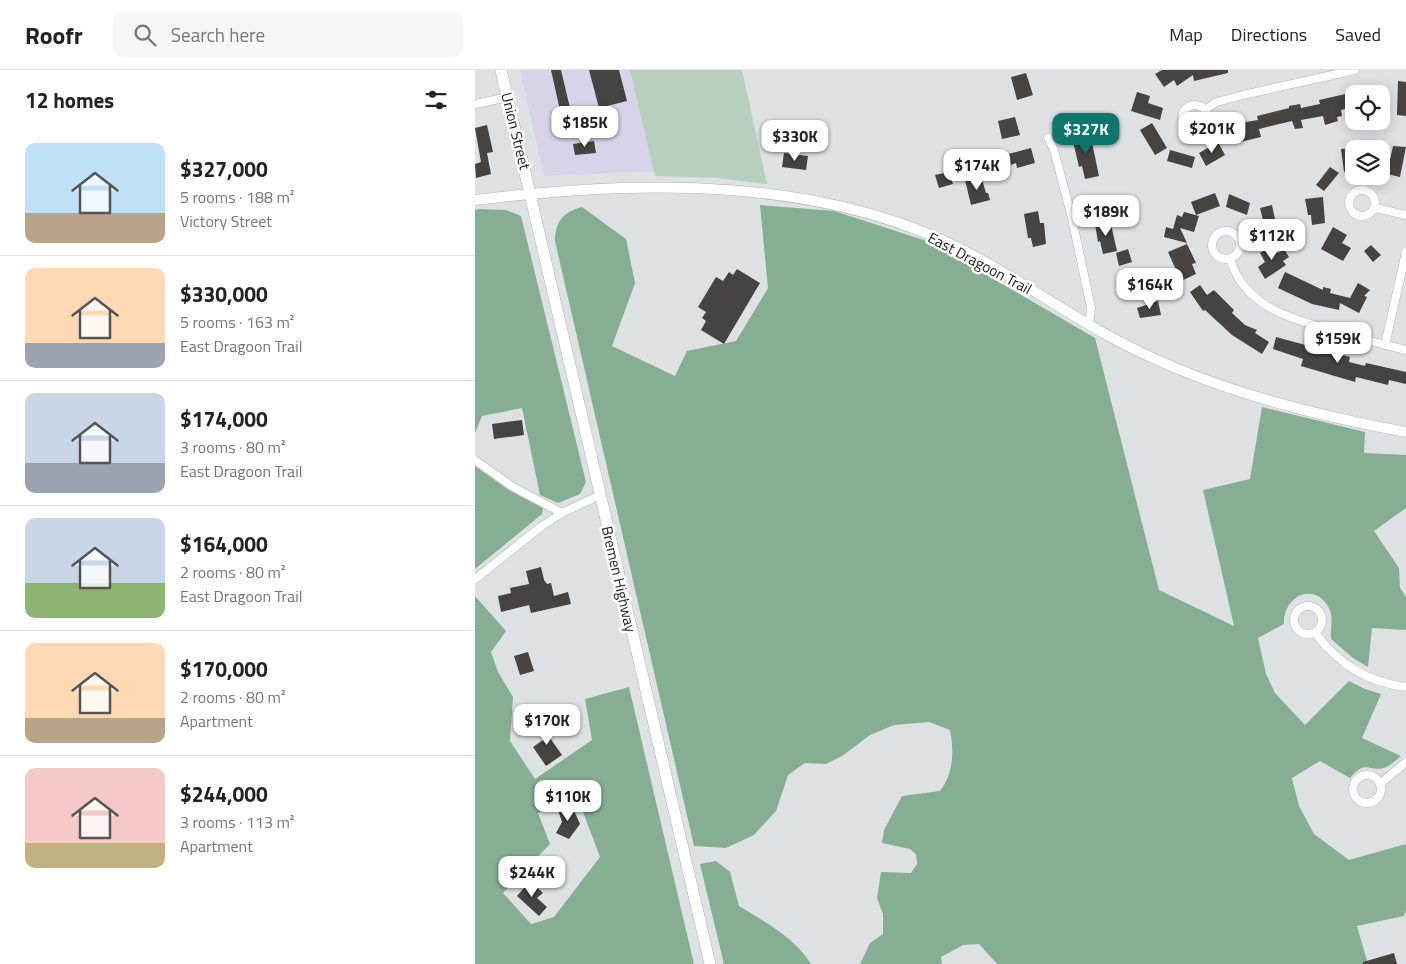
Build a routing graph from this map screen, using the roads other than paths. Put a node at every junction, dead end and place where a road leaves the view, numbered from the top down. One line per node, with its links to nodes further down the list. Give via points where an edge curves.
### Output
1 (501, 70): 3 (main road, Union Street)
2 (1355, 70): 5 (street, via 1243,95 1217,102)
3 (508, 98): 4 (street); 7 (main road, Union Street)
4 (475, 104)
5 (1206, 110)
6 (1048, 138): 13 (street, via 1072,218 1091,308)
7 (531, 193): 8 (street, East Dragoon Trail); 13 (street, East Dragoon Trail, via 597,188 693,188 840,206 894,221 942,240); 18 (main road, Bremen Highway)
8 (475, 200)
9 (1376, 208): 10 (street)
10 (1406, 215)
11 (1406, 252): 14 (street)
12 (1230, 259): 14 (street, via 1250,293 1272,310 1285,317)
13 (1089, 324): 16 (street, East Dragoon Trail, via 1161,362 1221,386)
14 (1385, 345): 15 (street)
15 (1406, 350)
16 (1406, 432)
17 (475, 460): 19 (street, via 513,487)
18 (600, 495): 19 (street); 25 (main road, Bremen Highway)
19 (562, 513): 20 (street)
20 (475, 579)
21 (1315, 633): 22 (street, via 1330,652 1359,674)
22 (1406, 688)
23 (1406, 762): 24 (street)
24 (1380, 784)
25 (710, 964)

